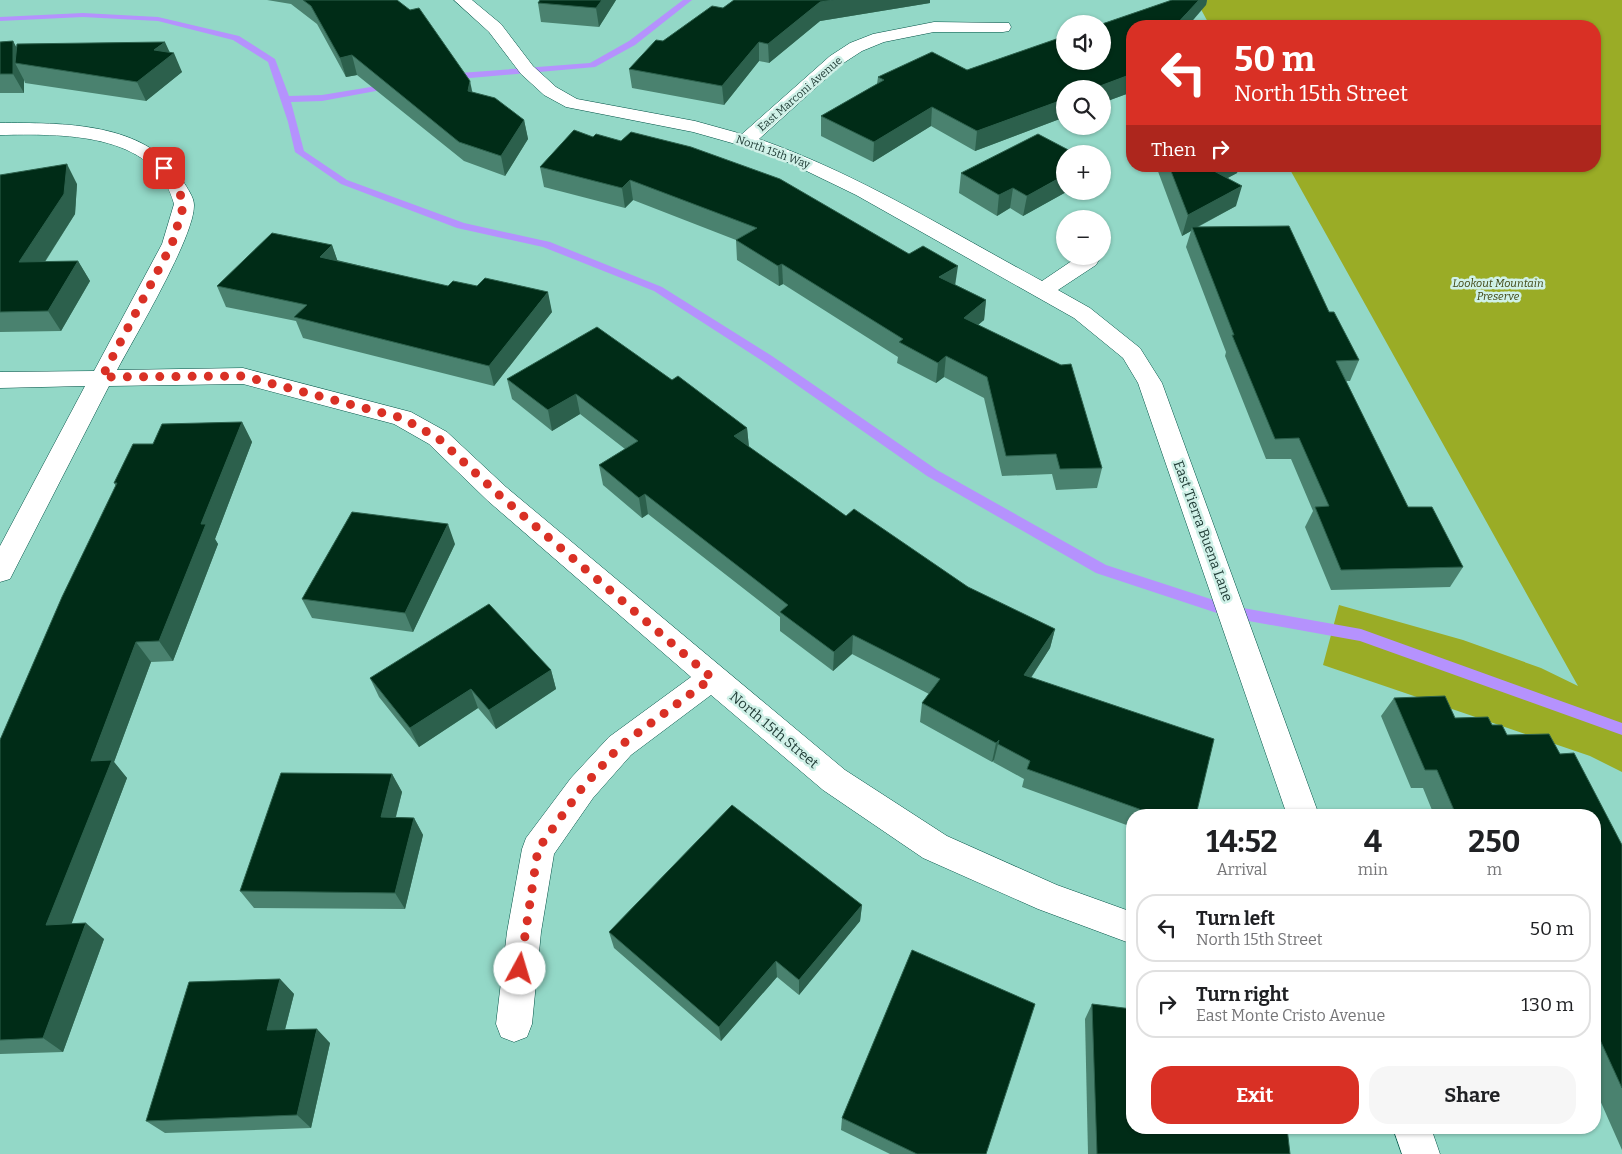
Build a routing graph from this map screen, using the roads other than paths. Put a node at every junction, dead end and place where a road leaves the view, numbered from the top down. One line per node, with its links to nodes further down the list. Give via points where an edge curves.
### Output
1 (462, 0): 4 (street, North 15th Way, via 495,28 527,70 550,91 572,103 695,127)
2 (1003, 27): 4 (street, East Marconi Avenue, via 934,27 879,38 856,47 836,60)
3 (0, 129): 7 (street, via 84,132 123,142 155,157 174,179 184,204 172,244)
4 (746, 142): 6 (street, North 15th Way, via 798,159 863,191)
5 (1081, 265): 6 (street)
6 (1042, 291): 11 (street, East Tierra Buena Lane, via 1082,313 1132,353 1150,383)
7 (102, 377): 8 (street, North 15th Street); 9 (street); 10 (street, North 15th Street, via 243,376 402,418 438,438 498,494)
8 (0, 380)
9 (0, 572)
10 (712, 678): 12 (street, North 15th Street, via 834,780 935,847 1050,898); 13 (street, via 620,746 582,788 538,849 524,932)
11 (1301, 809)
12 (1126, 926)
13 (514, 1024)
14 (1414, 1134): 15 (street)
15 (1421, 1154)

